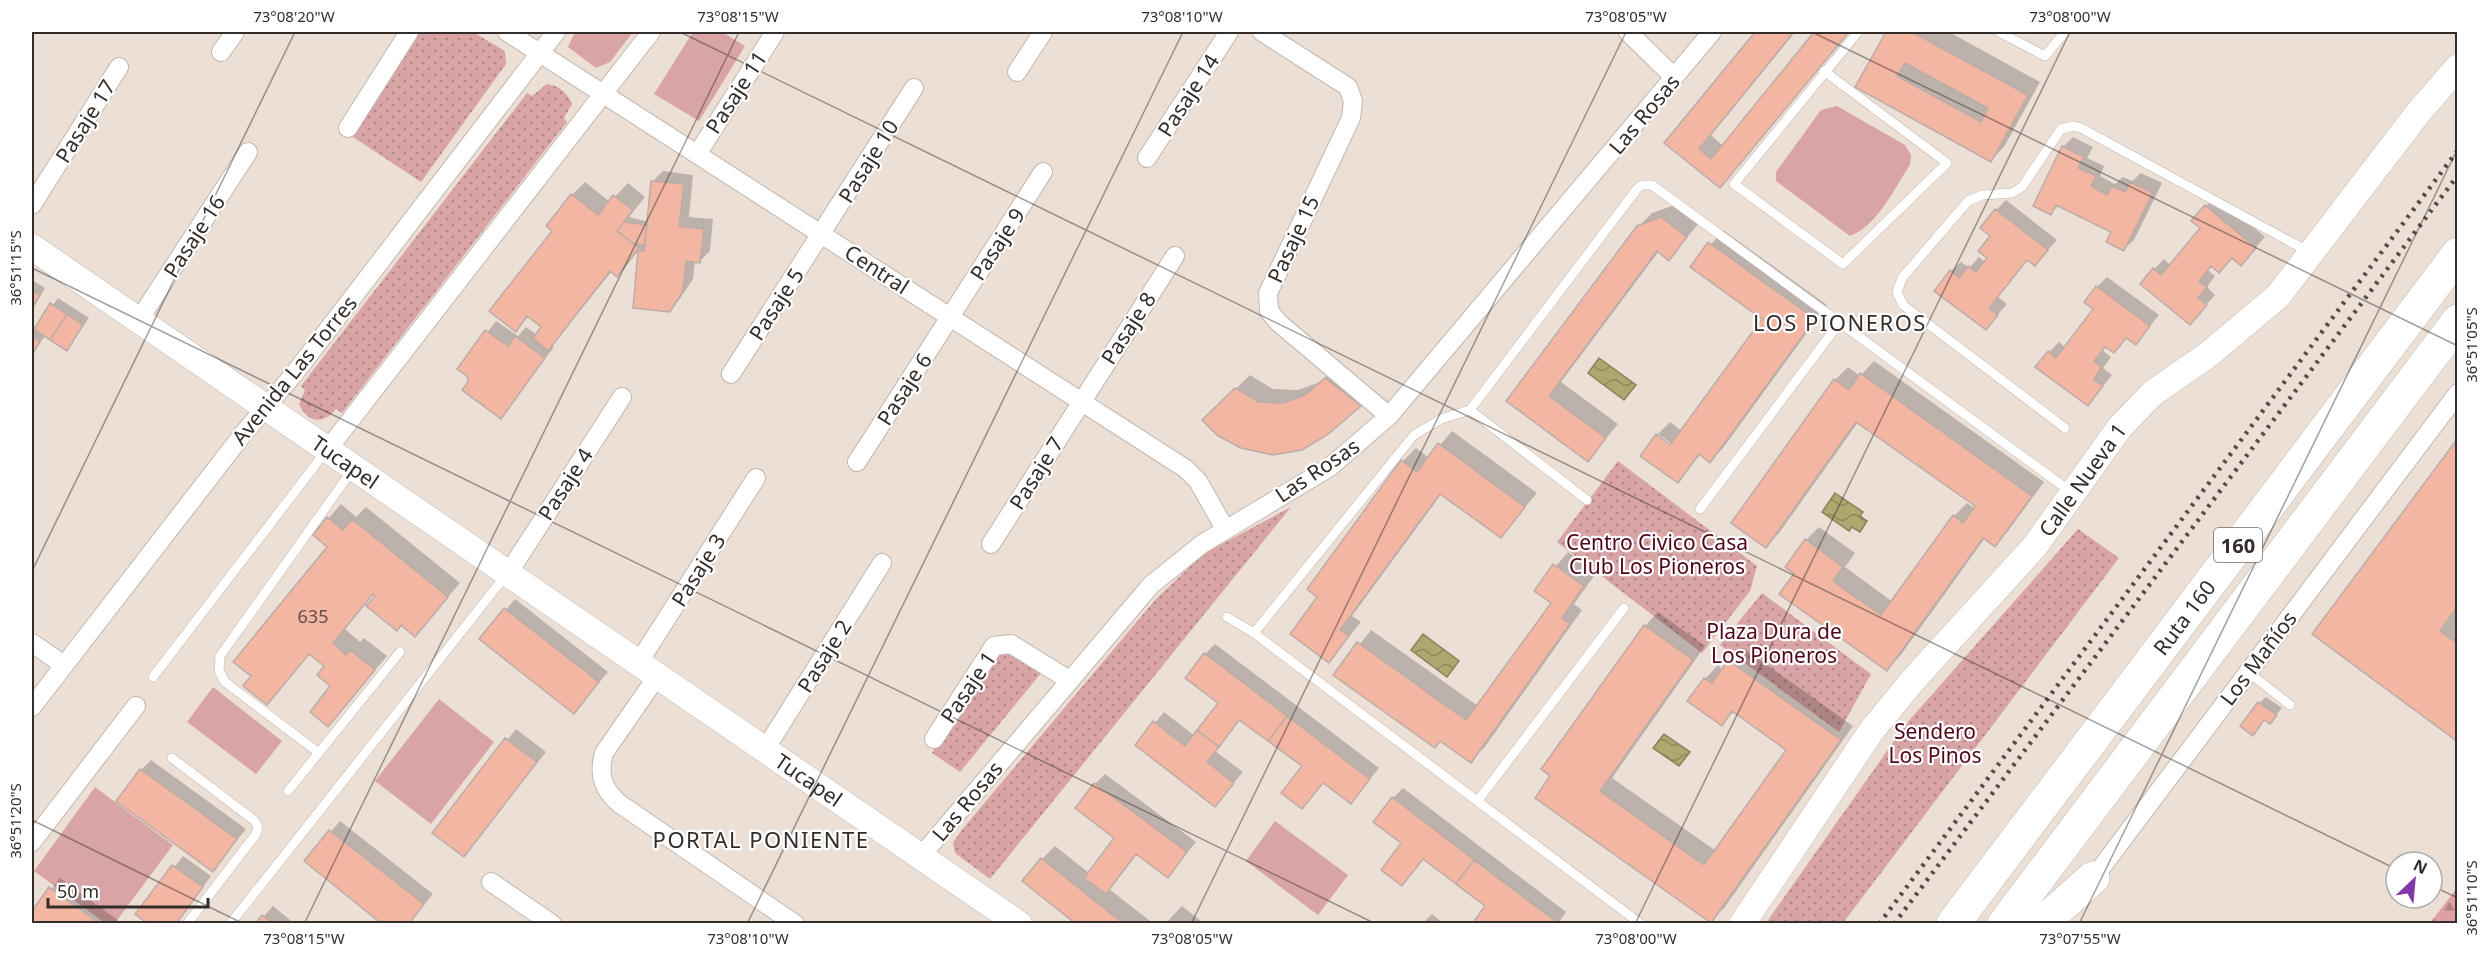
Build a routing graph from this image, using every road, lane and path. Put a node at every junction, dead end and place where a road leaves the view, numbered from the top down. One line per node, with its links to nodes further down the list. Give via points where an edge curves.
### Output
1 (235, 32): 15 (street)
2 (409, 32): 24 (street)
3 (507, 32): 16 (street, Central)
4 (556, 32): 16 (street, Avenida Las Torres)
5 (651, 32): 23 (street)
6 (775, 32): 26 (street, Pasaje 11)
7 (1043, 32): 20 (street)
8 (1229, 32): 27 (street, Pasaje 14)
9 (1262, 32): 45 (street, Pasaje 15, via 1348,87 1353,101 1351,118 1266,303 1279,323)
10 (1628, 32): 21 (street)
11 (1713, 32): 21 (street, Las Rosas)
12 (1858, 32): 19 (lane)
13 (1999, 32): 14 (lane, via 2045,56)
14 (2065, 32)
15 (221, 52)
16 (540, 52): 23 (street, Central); 43 (street, Avenida Las Torres)
17 (119, 67): 29 (street, Pasaje 17)
18 (2457, 67): 32 (main road, Calle Nueva 1)
19 (1824, 71): 19 (lane, via 1734,184 1844,264 1947,163)
20 (1017, 72)
21 (1674, 77): 45 (street, Las Rosas)
22 (914, 88): 30 (street, Pasaje 10)
23 (603, 93): 26 (street, Central); 47 (street)
24 (348, 128)
25 (248, 152): 36 (street, Pasaje 16)
26 (698, 153): 30 (street, Central)
27 (1147, 158)
28 (1043, 172): 35 (street, Pasaje 9)
29 (32, 205)
30 (822, 234): 35 (street, Central); 39 (street, Pasaje 5)
31 (32, 247): 36 (main road, Tucapel)
32 (2312, 253): 46 (lane, via 2081,128 2061,129 2022,187 2007,194 1982,195 1964,205 1902,278 1897,292 1903,305); 51 (main road, Calle Nueva 1, via 2295,277 2256,316 2134,410)
33 (2457, 254): 88 (highway, Ruta 160 / 160)
34 (1174, 256): 42 (street, Pasaje 8)
35 (951, 316): 42 (street, Central); 48 (street, Pasaje 6)
36 (140, 320): 43 (main road, Tucapel)
37 (2457, 321): 89 (highway, Ruta 160 / 160)
38 (1840, 322): 44 (lane, via 1647,184 1637,189); 51 (lane); 53 (lane)
39 (731, 374)
40 (2457, 393): 65 (street, Los Mañíos)
41 (622, 397): 57 (street, Pasaje 4)
42 (1082, 401): 54 (street, Central, via 1186,469 1197,480); 55 (street, Pasaje 7)
43 (266, 406): 47 (main road, Tucapel); 63 (street, Avenida Las Torres)
44 (1470, 410): 52 (lane); 60 (lane, via 1442,419 1414,435)
45 (1389, 416): 54 (street, Las Rosas, via 1330,466)
46 (2065, 428)
47 (328, 449): 49 (main road, Tucapel); 66 (lane)
48 (857, 462)
49 (354, 467): 57 (main road, Tucapel); 73 (lane, via 220,656 219,671 225,682)
50 (756, 478): 64 (street, Pasaje 3)
51 (2073, 494): 87 (main road, Calle Nueva 1, via 2035,546 1890,706)
52 (1587, 500)
53 (1700, 509)
54 (1226, 529): 67 (street, Las Rosas, via 1194,549 1151,585)
55 (991, 544)
56 (882, 563): 72 (street, Pasaje 2)
57 (508, 572): 64 (main road, Tucapel); 82 (lane)
58 (1624, 608): 76 (lane)
59 (1227, 617): 60 (lane)
60 (1254, 633): 76 (lane)
61 (32, 644): 63 (street)
62 (400, 652): 73 (lane)
63 (64, 665): 70 (street, Avenida Las Torres)
64 (649, 668): 72 (main road, Tucapel); 84 (street, via 604,753 601,764 605,787 620,804)
65 (2248, 672): 68 (lane); 79 (street, Los Mañíos)
66 (153, 677)
67 (1069, 680): 71 (street, Pasaje 1, via 1017,646 1000,644 987,654); 78 (street, Las Rosas)
68 (2290, 705)
69 (136, 706): 77 (street)
70 (32, 707)
71 (934, 739)
72 (766, 748): 78 (main road, Tucapel)
73 (319, 753): 75 (lane)
74 (172, 758): 81 (lane, via 258,827)
75 (288, 791)
76 (1479, 800): 86 (lane)
77 (32, 842)
78 (922, 855): 85 (main road, Tucapel)
79 (2093, 878): 90 (highway); 91 (street, Los Mañíos)
80 (491, 882): 83 (street)
81 (187, 924)
82 (230, 924)
83 (552, 924)
84 (795, 924)
85 (1019, 924)
86 (1641, 924)
87 (1742, 924)
88 (1953, 924)
89 (2004, 924)
90 (2042, 924)
91 (2059, 924)

